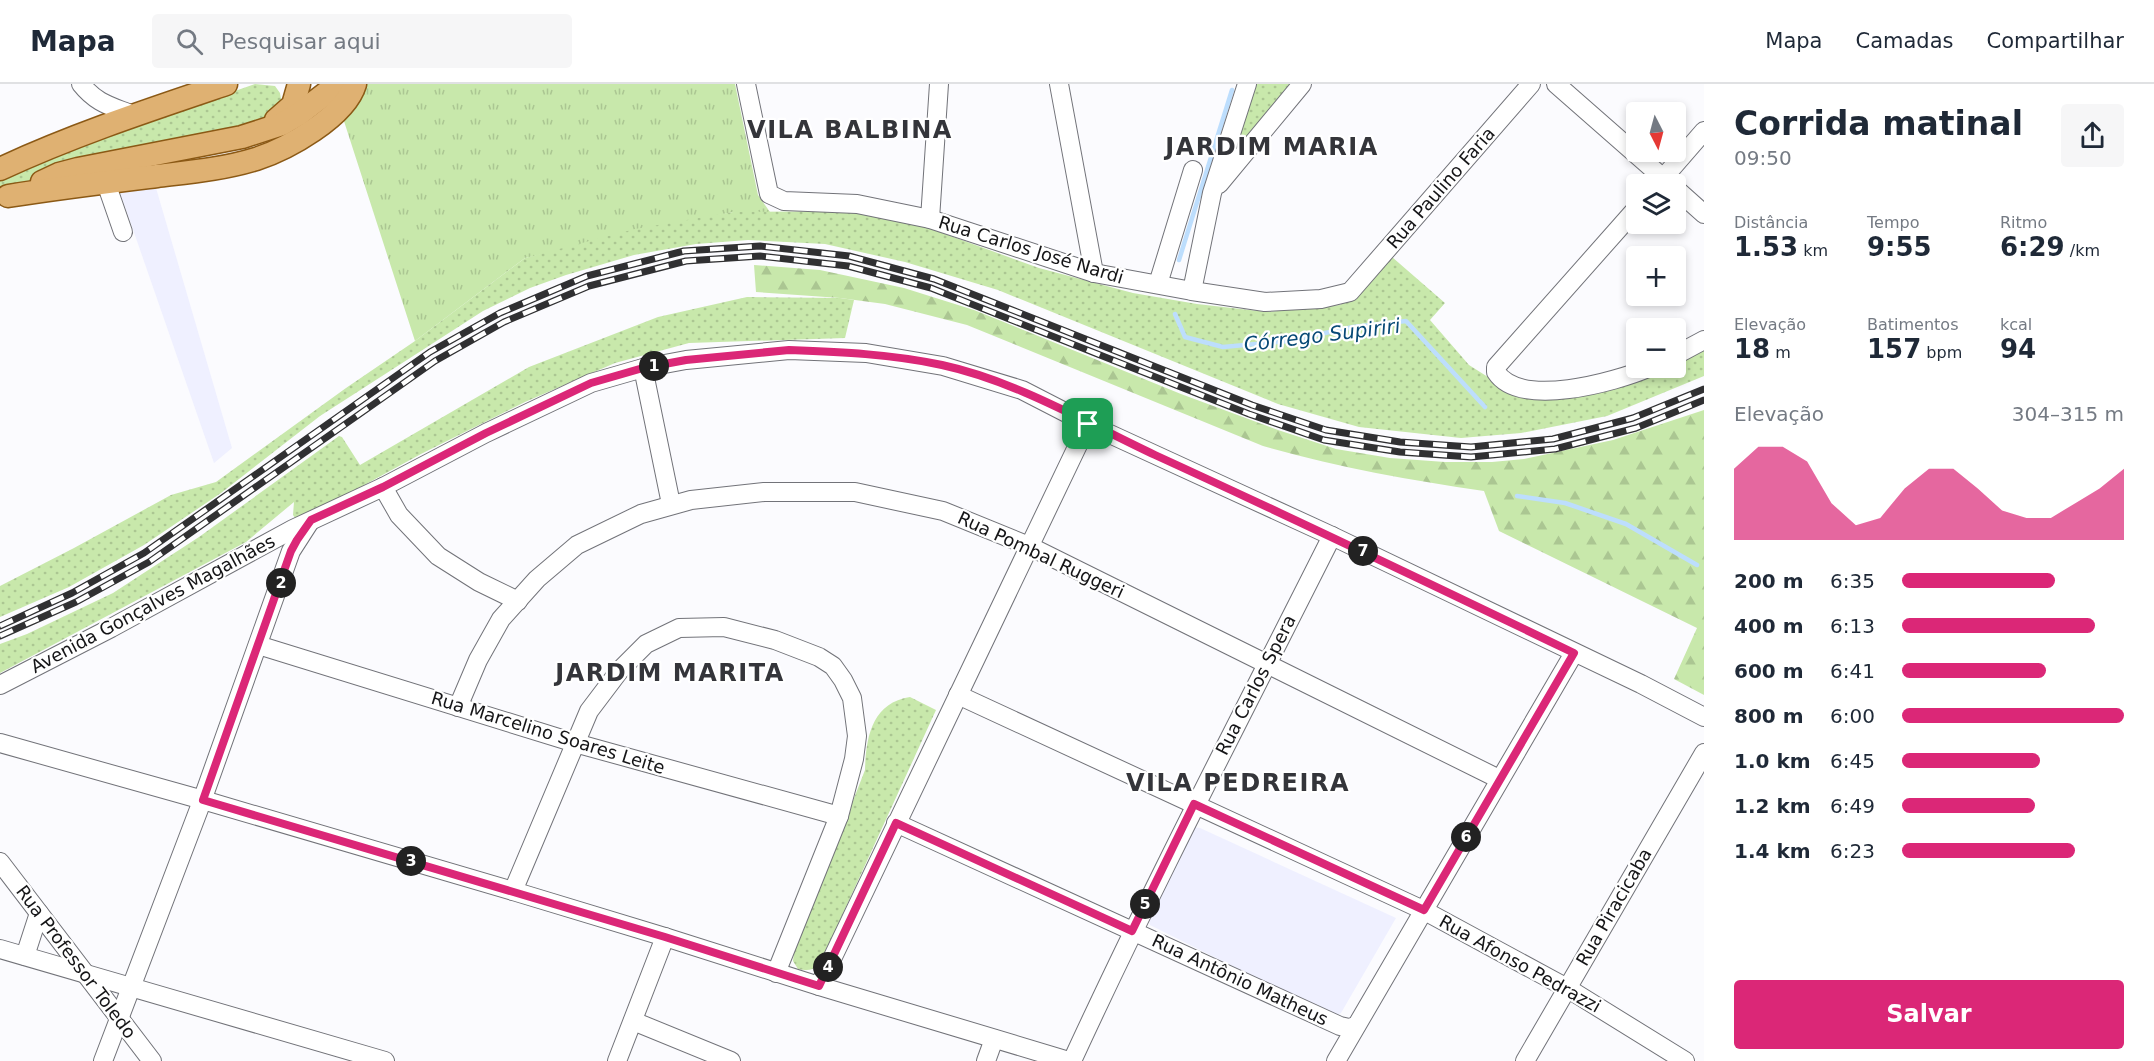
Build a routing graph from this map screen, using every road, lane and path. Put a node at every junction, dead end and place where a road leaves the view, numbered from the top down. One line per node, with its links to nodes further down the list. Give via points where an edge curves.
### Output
1 (81, 84): 14 (street, via 94,98)
2 (282, 84): 13 (main road)
3 (338, 84): 16 (main road, via 299,114)
4 (355, 84): 21 (main road, via 339,109 326,120 258,158)
5 (746, 84): 26 (street, Rua Carlos José Nardi, via 770,194 784,201 857,204)
6 (939, 84): 26 (street)
7 (1059, 84): 29 (street)
8 (1247, 84): 22 (street)
9 (1302, 84): 22 (street)
10 (1532, 84): 32 (street, Rua Paulino Faria)
11 (1556, 84): 19 (street)
12 (218, 86): 14 (main road)
13 (296, 94): 16 (main road, via 281,117)
14 (133, 114): 17 (main road)
15 (1704, 131): 20 (street)
16 (242, 137): 23 (main road, via 58,174)
17 (0, 169)
18 (1193, 170): 30 (street)
19 (1656, 174)
20 (1674, 174)
21 (106, 183): 23 (main road); 28 (street)
22 (1212, 193): 31 (street)
23 (4, 198)
24 (1686, 199): 25 (street)
25 (1704, 214)
26 (930, 219): 29 (street, Rua Carlos José Nardi)
27 (1626, 220): 36 (street, via 1496,367 1498,376 1525,390 1568,390)
28 (123, 232)
29 (1094, 273): 30 (street, Rua Carlos José Nardi)
30 (1158, 284): 31 (street, Rua Carlos José Nardi)
31 (1192, 291): 32 (street, Rua Carlos José Nardi, via 1265,302 1321,299)
32 (1350, 292)
33 (1704, 340): 34 (street)
34 (1686, 350)
35 (643, 368): 37 (street, Avenida Gonçalves Magalhães, via 789,350 866,353 943,366 1022,390); 38 (street, Avenida Gonçalves Magalhães, via 591,383); 39 (street)
36 (1626, 376)
37 (1088, 424): 41 (street, Avenida Gonçalves Magalhães); 43 (street)
38 (383, 487): 40 (street, Avenida Gonçalves Magalhães); 45 (street, via 399,515 438,556)
39 (671, 504): 43 (street, Rua Pombal Ruggeri, via 764,492 855,492 943,511); 45 (street, Rua Pombal Ruggeri, via 577,545)
40 (311, 520): 42 (street, Avenida Gonçalves Magalhães); 44 (street)
41 (1332, 536): 47 (street, Avenida Gonçalves Magalhães); 48 (street, Rua Carlos Spera)
42 (274, 539): 44 (street); 49 (street, Avenida Gonçalves Magalhães)
43 (1029, 546): 48 (street, Rua Pombal Ruggeri); 50 (street)
44 (285, 569): 46 (street)
45 (518, 601): 51 (street, Rua Pombal Ruggeri, via 501,619)
46 (258, 645): 51 (street, Rua Marcelino Soares Leite); 57 (street)
47 (1574, 653): 52 (street, Avenida Gonçalves Magalhães); 56 (street)
48 (1266, 663): 56 (street, Rua Pombal Ruggeri); 58 (street, Rua Carlos Spera)
49 (0, 685)
50 (958, 695): 58 (street, Rua Afonso Pedrazzi); 60 (street)
51 (458, 707): 54 (street, Rua Marcelino Soares Leite)
52 (1704, 717)
53 (1, 742): 57 (street)
54 (575, 743): 59 (street, Rua Marcelino Soares Leite); 59 (street, via 589,711 646,644 679,628 724,627 775,640 833,666 852,698 857,736); 62 (street)
55 (1704, 753): 73 (street, Rua Piracicaba)
56 (1499, 779): 63 (street)
57 (203, 800): 62 (street); 71 (street)
58 (1194, 804): 63 (street, Rua Afonso Pedrazzi); 65 (street, Rua Carlos Spera)
59 (839, 816): 70 (street)
60 (896, 823): 65 (street, Rua Antônio Matheus); 72 (street)
61 (0, 862): 64 (street, Rua Professor Toledo)
62 (513, 891): 66 (street)
63 (1424, 910): 73 (street, Rua Afonso Pedrazzi); 76 (street)
64 (39, 913): 68 (street); 69 (street, Rua Professor Toledo)
65 (1132, 931): 76 (street, Rua Antônio Matheus, via 1340,1026); 84 (street, Rua Carlos Spera)
66 (665, 937): 70 (street); 75 (street)
67 (0, 949): 68 (street)
68 (25, 956): 69 (street)
69 (87, 974): 71 (street); 74 (street, Rua Professor Toledo)
70 (776, 974): 72 (street)
71 (131, 986): 74 (street); 78 (street)
72 (819, 986): 77 (street)
73 (1567, 988): 86 (street, Rua Piracicaba); 87 (street, Rua Afonso Pedrazzi)
74 (118, 1018): 79 (street); 80 (street, Rua Professor Toledo)
75 (633, 1021): 81 (street); 82 (street)
76 (1356, 1026): 85 (street)
77 (994, 1039): 83 (street); 84 (street)
78 (378, 1060)
79 (103, 1061)
80 (152, 1061)
81 (617, 1061)
82 (731, 1061)
83 (986, 1061)
84 (1071, 1061)
85 (1336, 1061)
86 (1525, 1061)
87 (1684, 1061)

